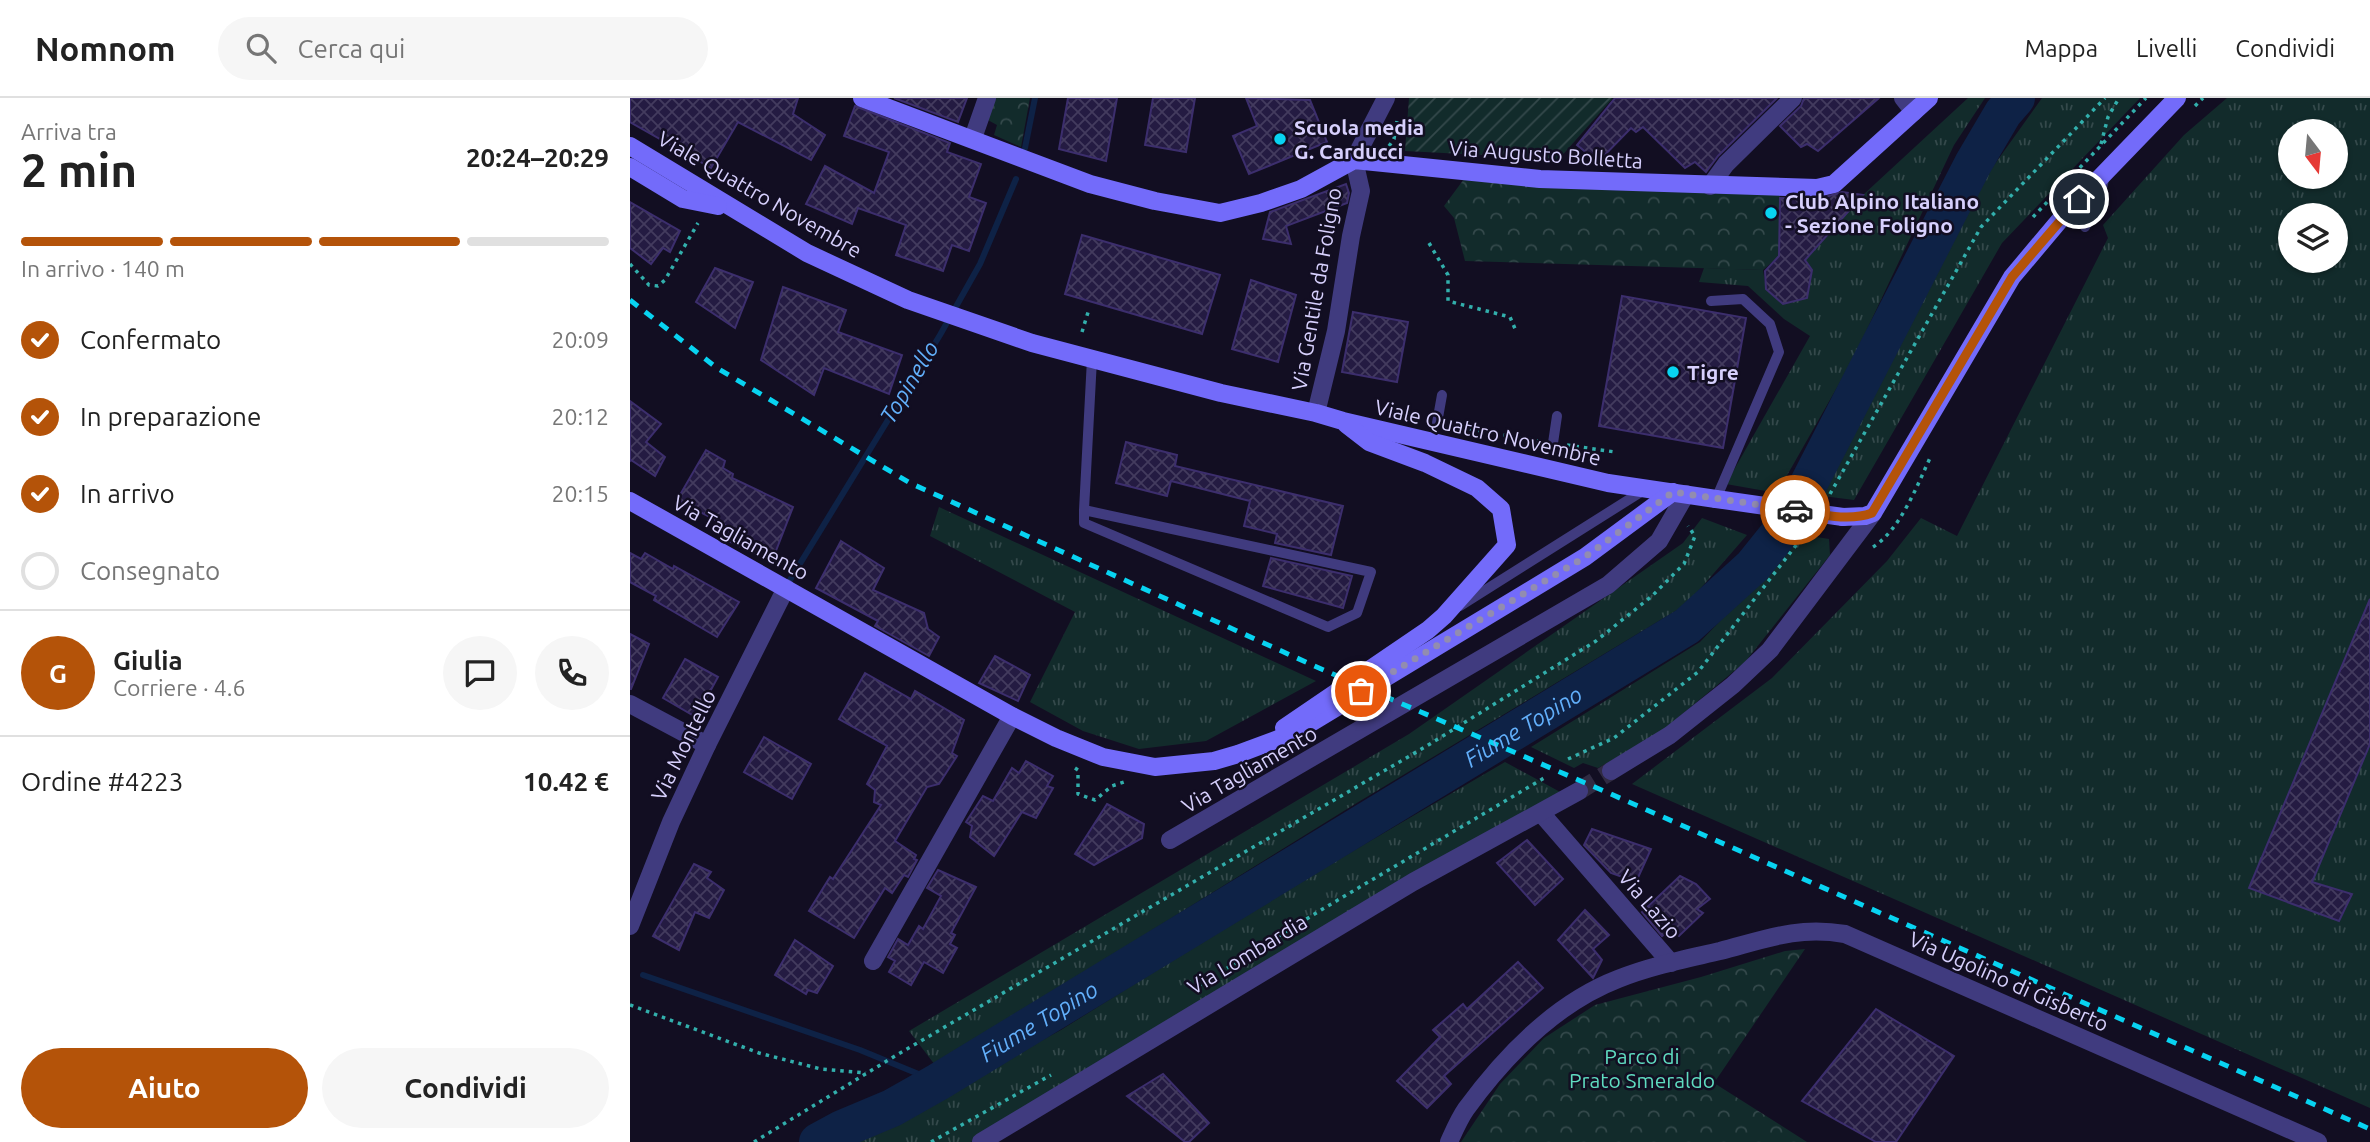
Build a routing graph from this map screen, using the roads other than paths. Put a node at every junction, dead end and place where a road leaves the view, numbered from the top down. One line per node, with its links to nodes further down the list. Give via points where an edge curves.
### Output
1 (862, 98): 8 (main road)
2 (988, 98): 8 (street)
3 (1386, 98): 10 (street, Via Gentile da Foligno)
4 (1793, 98): 13 (street)
5 (1929, 98): 7 (main road, Via Augusto Bolletta)
6 (2177, 98): 12 (main road)
7 (1908, 105): 13 (main road, Via Augusto Bolletta, via 1834,184 1817,188)
8 (973, 138): 10 (main road, via 1090,184 1220,213 1301,189)
9 (630, 146): 14 (main road, Viale Quattro Novembre)
10 (1354, 160): 13 (main road, Via Augusto Bolletta, via 1540,179); 19 (street, Via Gentile da Foligno, via 1361,191)
11 (630, 167): 14 (main road, via 683,199)
12 (2106, 169): 15 (lane, via 2100,197); 29 (main road, via 2012,277)
13 (1710, 186)
14 (732, 209): 17 (main road, Viale Quattro Novembre, via 807,253 908,300)
15 (2085, 227)
16 (1711, 301): 26 (lane, via 1744,299 1770,324 1779,352)
17 (1092, 359): 19 (main road, Viale Quattro Novembre); 28 (lane)
18 (1442, 395): 22 (lane)
19 (1316, 413): 21 (main road, Viale Quattro Novembre)
20 (1557, 416): 23 (lane)
21 (1343, 421): 24 (main road, Viale Quattro Novembre); 31 (main road, Via Tagliamento, via 1369,442 1477,488 1501,509 1507,545)
22 (1437, 423)
23 (1553, 443)
24 (1644, 490): 25 (main road, Viale Quattro Novembre); 31 (lane)
25 (1679, 499): 26 (main road, Viale Quattro Novembre); 34 (main road, Via Tagliamento, via 1294,733); 39 (street, Via Tagliamento, via 1659,541 1608,585)
26 (1716, 499): 29 (main road, Viale Quattro Novembre, bridge, via 1843,517)
27 (630, 501): 30 (main road, Via Tagliamento)
28 (1084, 510): 28 (lane, via 1084,523 1328,627 1357,614 1371,572)
29 (1872, 513): 36 (street, via 1770,650 1670,735)
30 (786, 588): 33 (main road, Via Tagliamento); 35 (street, Via Montello)
31 (1444, 616): 34 (main road, Via Tagliamento)
32 (630, 704): 35 (street)
33 (1012, 716): 34 (main road, Via Tagliamento, via 1102,757 1154,766 1214,761); 41 (street)
34 (1265, 744)
35 (706, 745): 40 (street, Via Montello)
36 (1611, 771)
37 (1579, 791): 38 (street)
38 (1541, 813): 42 (street, Via Lazio); 43 (street, Via Lombardia, via 1413,882)
39 (1170, 840)
40 (630, 926)
41 (873, 961)
42 (1671, 963): 44 (street, Via Lazio, via 1584,995 1542,1026 1465,1111); 45 (street, Via Ugolino di Gisberto, via 1791,932 1845,934)
43 (981, 1142)
44 (1449, 1142)
45 (2318, 1142)

